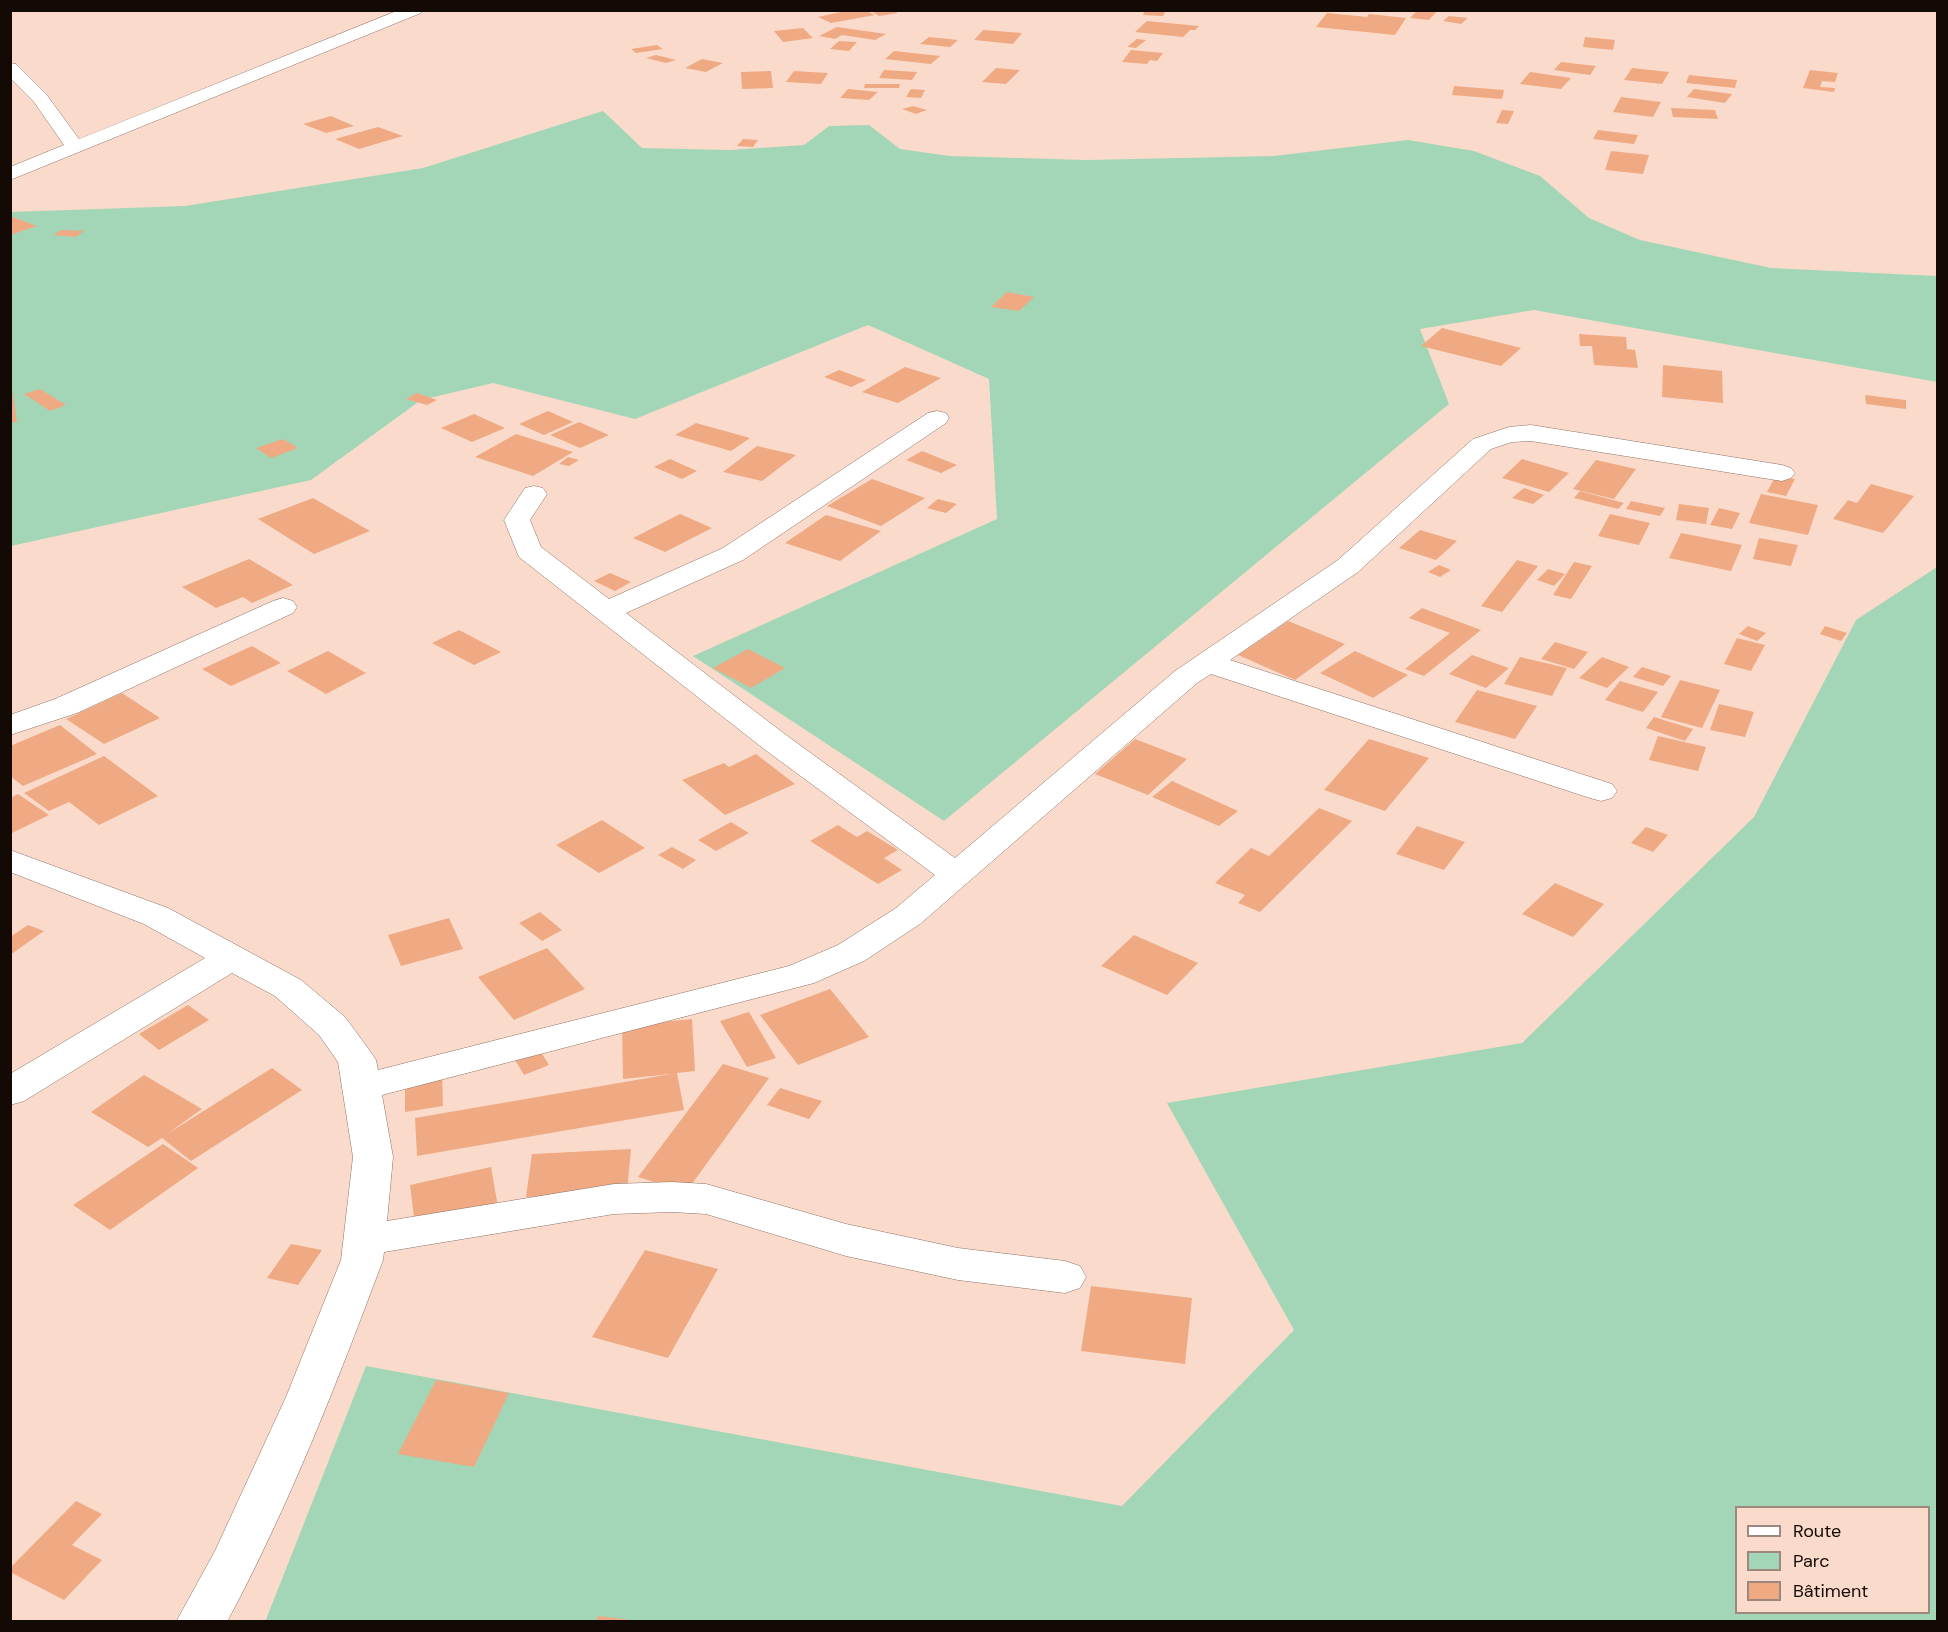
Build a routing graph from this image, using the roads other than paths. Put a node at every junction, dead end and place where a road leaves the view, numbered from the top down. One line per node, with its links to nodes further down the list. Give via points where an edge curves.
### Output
1 (415, 10): 3 (street)
2 (10, 68): 3 (street, via 40,98)
3 (76, 148): 4 (street)
4 (10, 174)
5 (938, 418): 9 (street, via 734,554)
6 (1782, 473): 10 (street, via 1531,433 1509,435 1482,444 1348,566)
7 (534, 494): 9 (street, via 517,520 529,551)
8 (283, 607): 11 (street, via 66,706)
9 (606, 611): 14 (street, via 775,742)
10 (1208, 663): 12 (street); 14 (street, via 1153,704)
11 (10, 726)
12 (1601, 791)
13 (10, 860): 15 (street, via 156,916)
14 (957, 875): 16 (street, via 908,916 851,953 801,975)
15 (232, 957): 16 (street, via 288,988 332,1026 357,1060); 17 (street)
16 (362, 1087): 18 (street, via 373,1157)
17 (10, 1092)
18 (364, 1240): 19 (street, via 614,1199 672,1197 706,1199 846,1240 958,1264); 20 (street, via 362,1260 309,1396 233,1564)
19 (1065, 1277)
20 (201, 1622)

